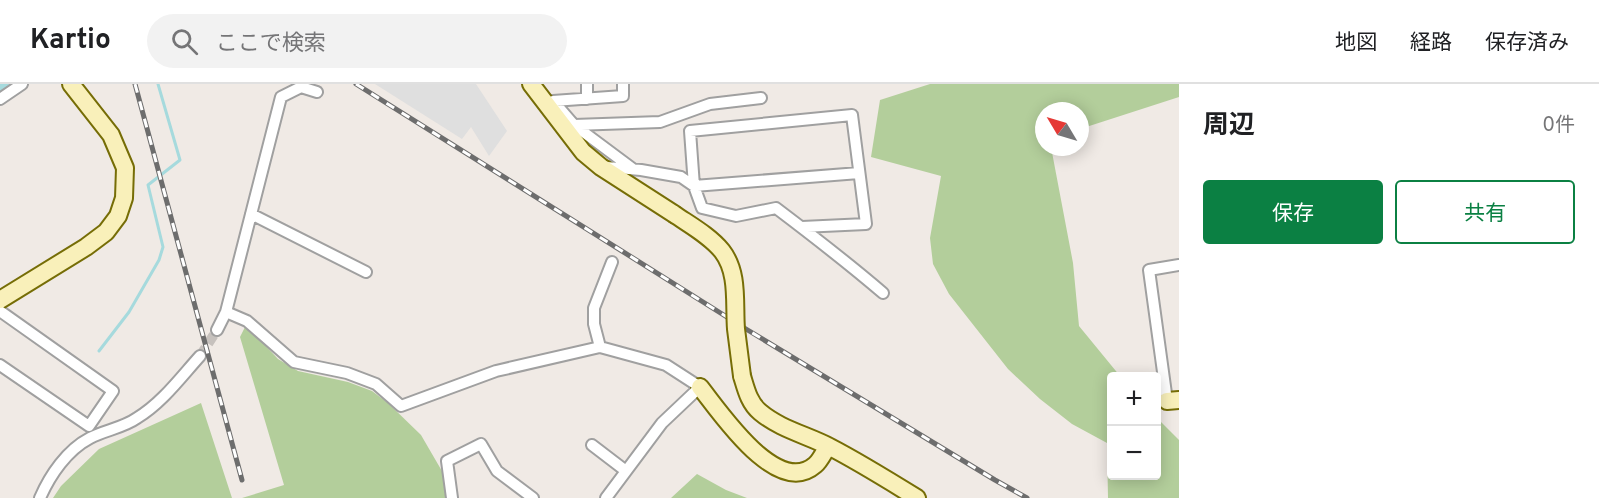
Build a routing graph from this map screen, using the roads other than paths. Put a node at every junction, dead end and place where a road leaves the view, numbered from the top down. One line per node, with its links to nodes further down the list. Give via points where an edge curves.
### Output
1 (22, 84): 9 (street)
2 (71, 84): 23 (street, via 111,135 125,168 124,198 118,216 106,232)
3 (531, 84): 13 (street, via 574,143)
4 (540, 84): 11 (street)
5 (586, 84): 10 (street)
6 (623, 84): 10 (street, via 623,96)
7 (317, 92): 17 (street, via 301,87 281,97)
8 (760, 98): 12 (street, via 710,104 660,122)
9 (0, 99)
10 (587, 99): 11 (street)
11 (553, 101): 12 (street)
12 (574, 125): 14 (street)
13 (601, 167): 14 (street); 33 (street, bridge, via 722,250 730,264 735,288 736,328 747,394 758,411)
14 (633, 169): 16 (street, via 681,177)
15 (859, 173): 16 (street); 16 (street, via 852,116 690,131); 18 (street, via 866,224)
16 (693, 186): 18 (street, via 702,208 736,216 776,208)
17 (251, 214): 21 (street); 25 (street)
18 (802, 227): 22 (street)
19 (612, 262): 27 (street, via 594,308)
20 (1179, 265): 31 (street, via 1149,270)
21 (366, 272)
22 (883, 293)
23 (0, 300)
24 (0, 311): 29 (street, via 113,391 89,426)
25 (226, 312): 26 (street); 27 (street, via 247,321 294,362 376,384 401,406 496,370)
26 (218, 330)
27 (600, 347): 30 (street, via 666,365)
28 (200, 356): 35 (street, via 138,418 89,439 64,459)
29 (0, 364)
30 (700, 387): 33 (street, via 745,442 778,469 800,472 815,465); 34 (street, via 662,423)
31 (1173, 401)
32 (592, 445): 34 (street)
33 (828, 446): 39 (street)
34 (626, 471): 38 (street)
35 (40, 498)
36 (452, 498): 37 (street, via 447,461 481,444 497,471)
37 (533, 498)
38 (606, 498)
39 (917, 498)

